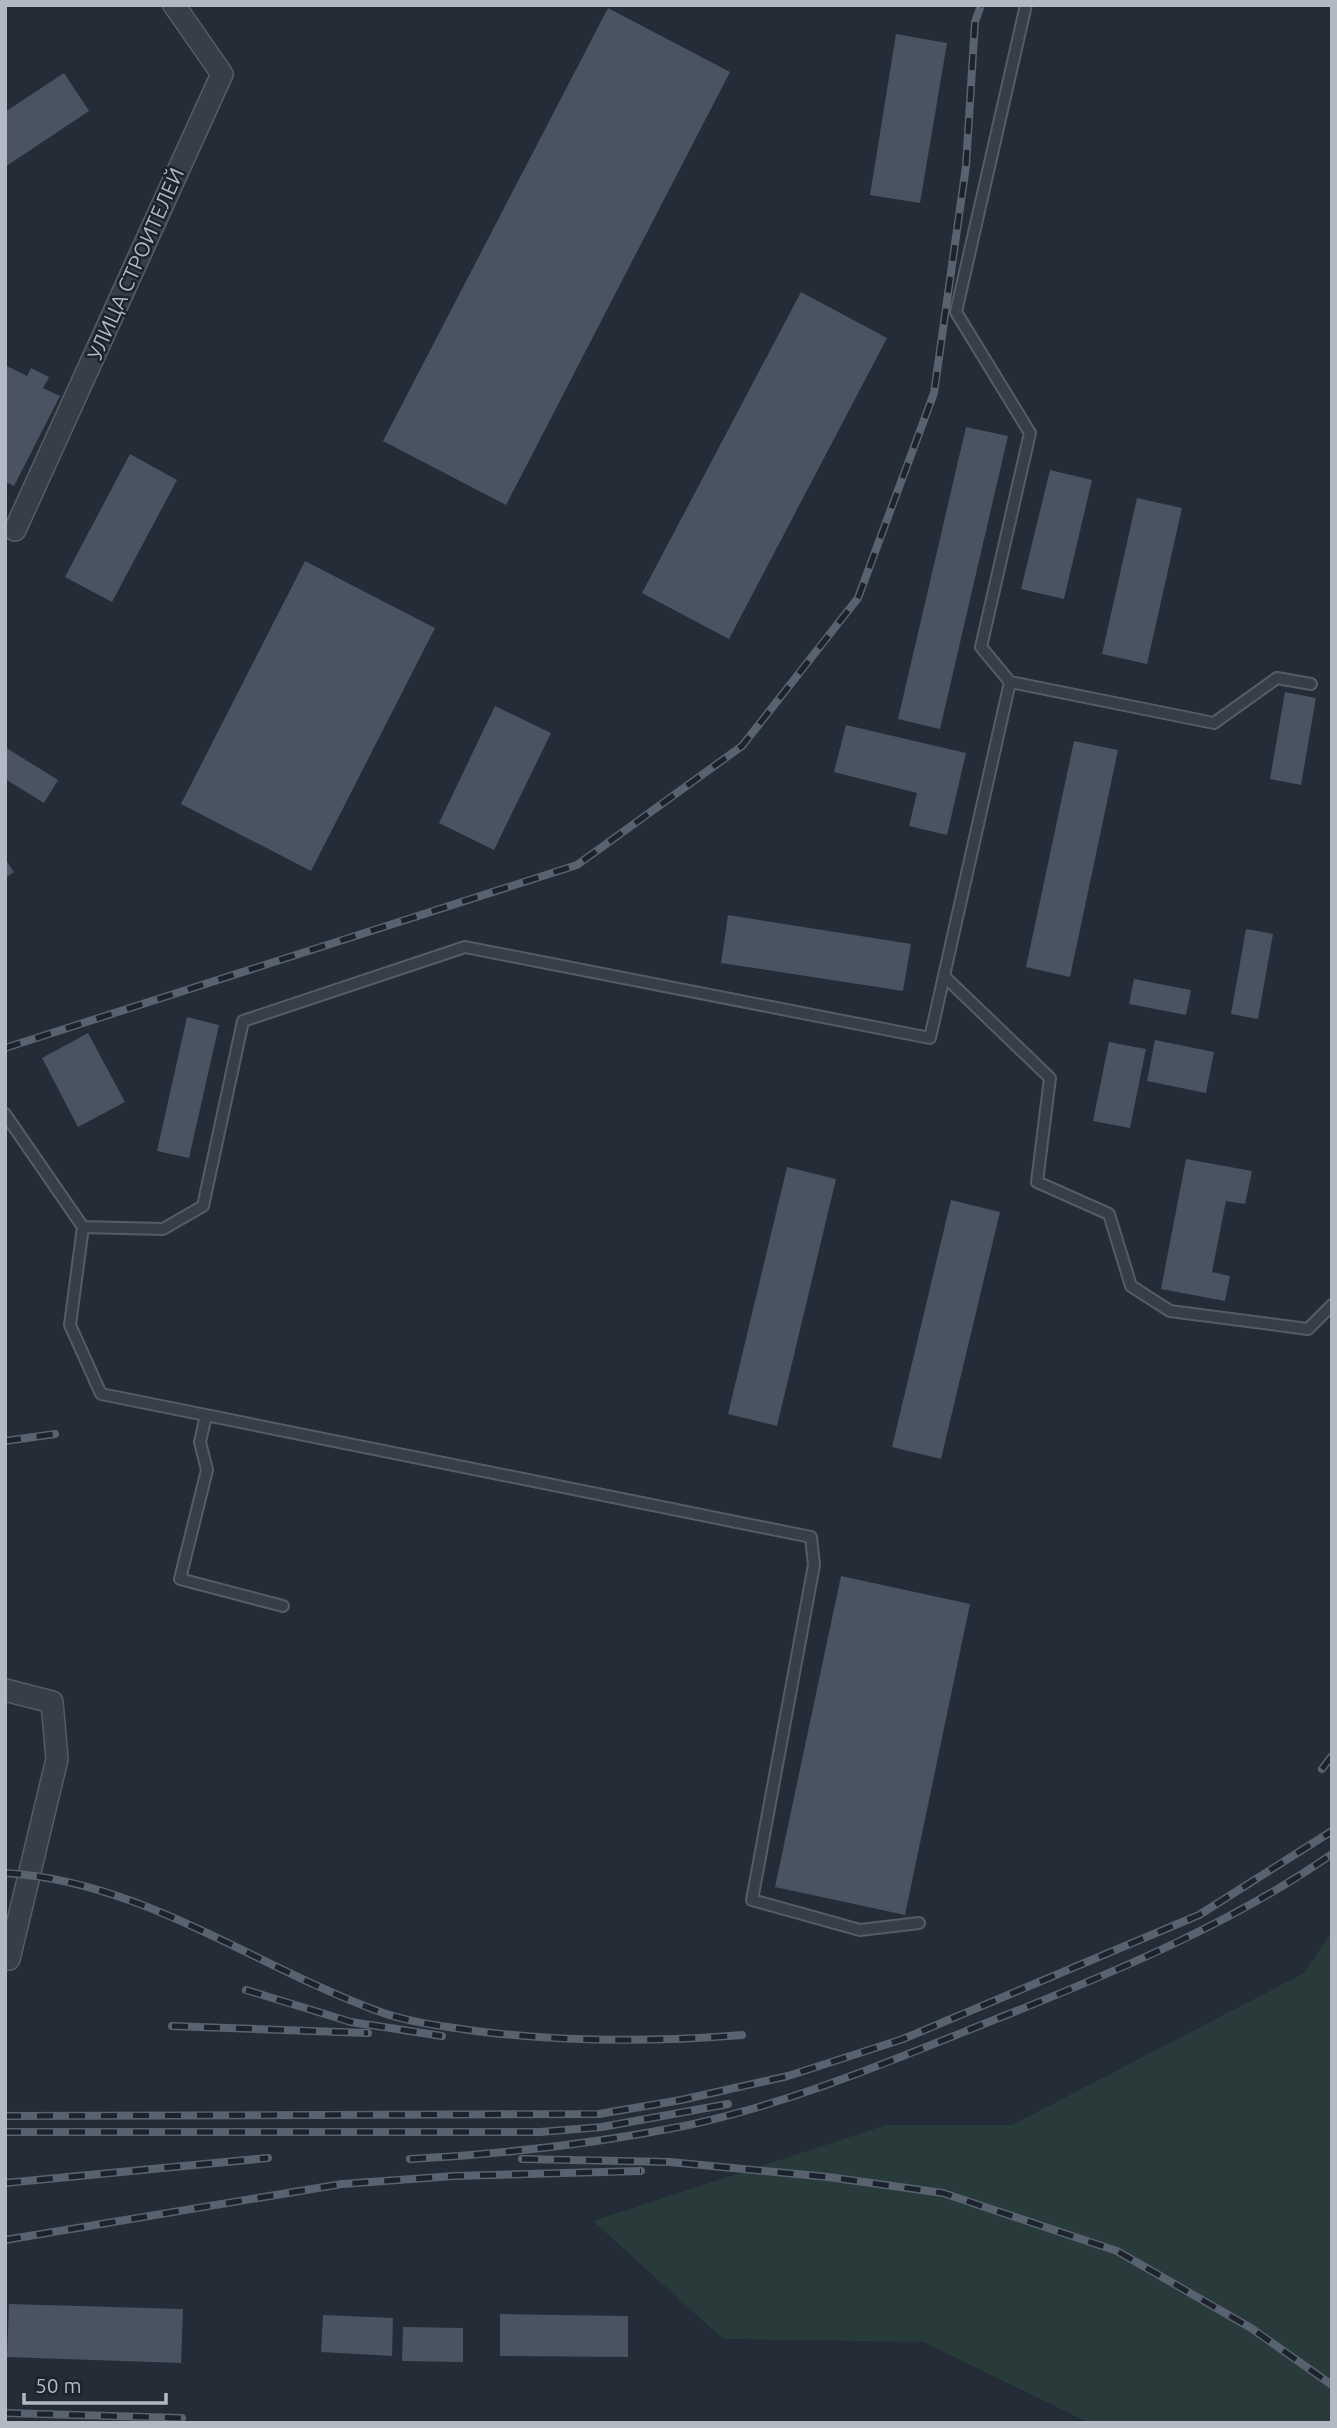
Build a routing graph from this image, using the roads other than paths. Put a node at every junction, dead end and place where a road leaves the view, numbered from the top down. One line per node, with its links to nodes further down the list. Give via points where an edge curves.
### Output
1 (174, 5): 3 (street, УЛИЦА СТРОИТЕЛЕЙ, via 222,74)
2 (1027, 5): 4 (lane, via 956,312 1030,433 981,647)
3 (15, 530)
4 (1010, 682): 5 (lane, via 1214,723 1277,678); 6 (lane)
5 (1311, 684)
6 (944, 976): 8 (lane, via 930,1038 465,947 243,1021 203,1206 163,1229); 9 (lane, via 1050,1078 1037,1182 1108,1214 1131,1286 1170,1311 1308,1329)
7 (5, 1114): 8 (lane)
8 (83, 1227): 10 (lane, via 70,1325 101,1394)
9 (1332, 1304)
10 (206, 1415): 11 (lane, via 200,1442 206,1470 180,1579); 13 (lane, via 811,1537 814,1565 752,1900 860,1930)
11 (283, 1606)
12 (5, 1690): 14 (street, via 52,1702 57,1759 9,1959)
13 (919, 1923)
14 (5, 1959)

